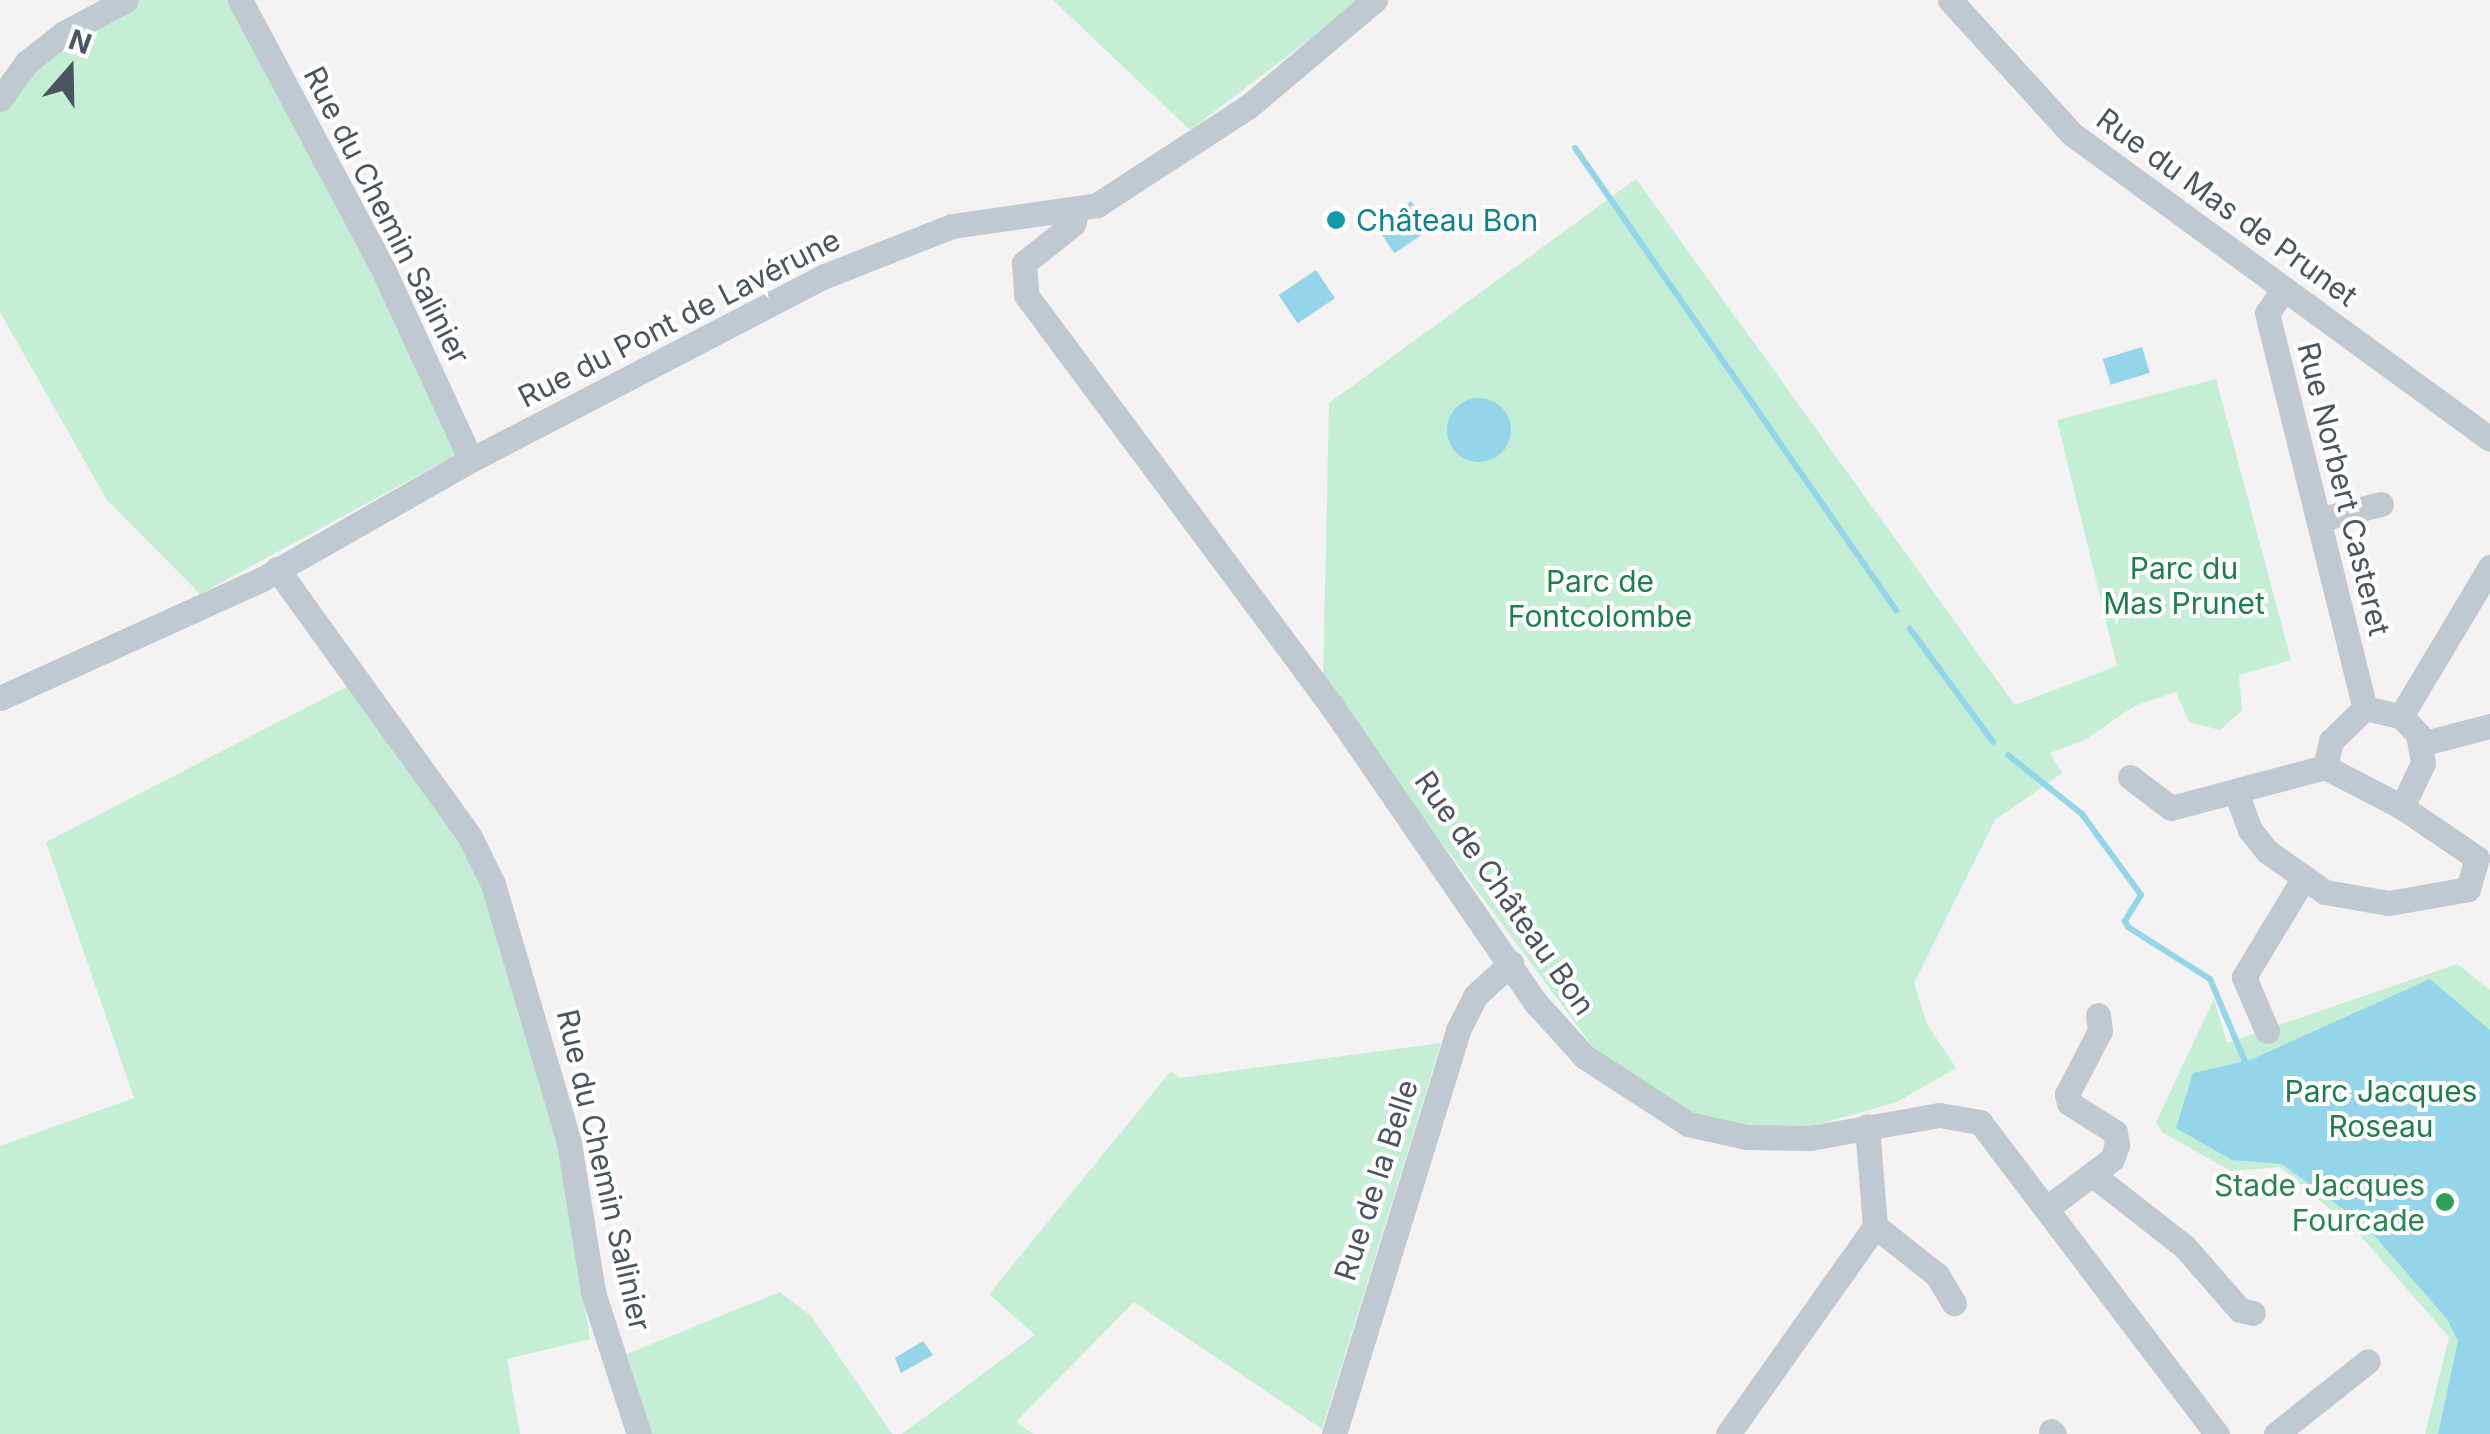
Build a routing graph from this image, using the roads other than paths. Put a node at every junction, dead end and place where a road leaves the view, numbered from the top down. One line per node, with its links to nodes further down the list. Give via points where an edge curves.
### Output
1 (126, 0): 5 (street, via 64,32 27,62)
2 (240, 0): 9 (street, Rue du Chemin Salinier, via 383,269)
3 (1375, 0): 6 (street, Rue du Pont de Lavérune, via 1249,106)
4 (1950, 0): 7 (street, Rue du Mas de Prunet, via 2072,134)
5 (0, 99)
6 (1076, 212): 9 (street, Rue du Pont de Lavérune, via 952,226 914,239 825,276); 25 (street, Rue de Château Bon, via 1073,224 1024,263 1026,295)
7 (2284, 289): 8 (street, Rue du Mas de Prunet); 11 (street, Rue Norbert Casteret, via 2268,313)
8 (2490, 439)
9 (471, 460): 13 (street, Rue du Pont de Lavérune)
10 (2381, 504): 11 (street)
11 (2318, 520): 15 (street, Rue Norbert Casteret)
12 (2490, 567): 16 (street)
13 (278, 569): 14 (street, Rue du Pont de Lavérune, via 174,624); 37 (street, Rue du Chemin Salinier, via 469,835 493,884 570,1144 593,1292)
14 (0, 698)
15 (2365, 708): 16 (street); 19 (street, via 2330,740)
16 (2401, 716): 18 (street)
17 (2490, 726): 18 (street)
18 (2420, 744): 22 (street, via 2423,764)
19 (2325, 767): 21 (street); 22 (street)
20 (2130, 777): 21 (street, via 2171,808)
21 (2236, 792): 24 (street, via 2250,830)
22 (2402, 807): 23 (street, via 2468,848)
23 (2483, 876): 24 (street, via 2468,889 2389,903 2352,900)
24 (2302, 881): 27 (street, via 2244,977)
25 (1511, 963): 28 (street, Rue de Château Bon, via 1536,1003 1590,1062 1688,1124 1773,1141); 36 (street, Rue de la Belle, via 1475,996 1458,1030 1392,1232)
26 (2098, 1015): 29 (street, via 2100,1031 2067,1094 2069,1103 2115,1132 2112,1158)
27 (2267, 1031)
28 (1867, 1126): 30 (street, Rue de Château Bon, via 1940,1114 1980,1122); 31 (street)
29 (2094, 1175): 30 (street); 33 (street, via 2184,1246 2240,1310)
30 (2047, 1208): 38 (street, Rue de Château Bon)
31 (1874, 1226): 32 (street, via 1937,1275); 35 (street, via 1758,1386)
32 (1954, 1303)
33 (2253, 1313)
34 (2368, 1361): 39 (street)
35 (1741, 1430)
36 (1342, 1431)
37 (639, 1434)
38 (2217, 1434)
39 (2276, 1434)

